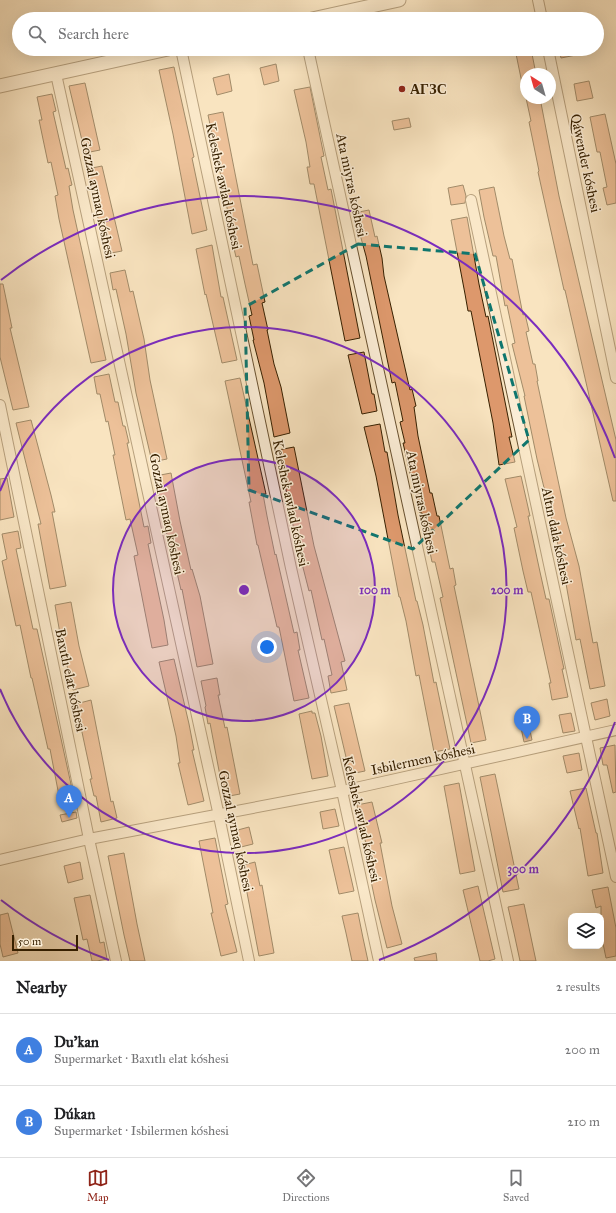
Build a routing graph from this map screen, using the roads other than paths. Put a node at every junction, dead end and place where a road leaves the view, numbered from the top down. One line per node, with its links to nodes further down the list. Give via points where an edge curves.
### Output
1 (399, 0): 3 (street)
2 (538, 0): 4 (street)
3 (344, 12)
4 (541, 12)
5 (137, 56): 9 (street)
6 (182, 56): 17 (street, Keleshek awlad kóshesi, via 291,568)
7 (310, 56): 16 (street, Ata miyras kóshesi)
8 (549, 56): 12 (street, Qáwender kóshesi)
9 (56, 74): 10 (street); 18 (street, Gozzal aymaq kóshesi)
10 (0, 86)
11 (471, 200): 15 (street, Altın dala kóshesi)
12 (616, 378)
13 (0, 405): 19 (street, Baxıtlı elat kóshesi)
14 (616, 730): 15 (street, Isbilermen kóshesi)
15 (586, 736): 16 (street, Isbilermen kóshesi); 21 (street, Altın dala kóshesi)
16 (465, 765): 17 (street, Isbilermen kóshesi); 25 (street, Ata miyras kóshesi)
17 (342, 791): 18 (street, Isbilermen kóshesi); 24 (street, Keleshek awlad kóshesi)
18 (219, 816): 19 (street, Isbilermen kóshesi); 23 (street, Gozzal aymaq kóshesi)
19 (89, 839): 20 (street, Isbilermen kóshesi); 22 (street, Baxıtlı elat kóshesi)
20 (0, 860)
21 (616, 877)
22 (116, 961)
23 (249, 961)
24 (379, 961)
25 (508, 961)

